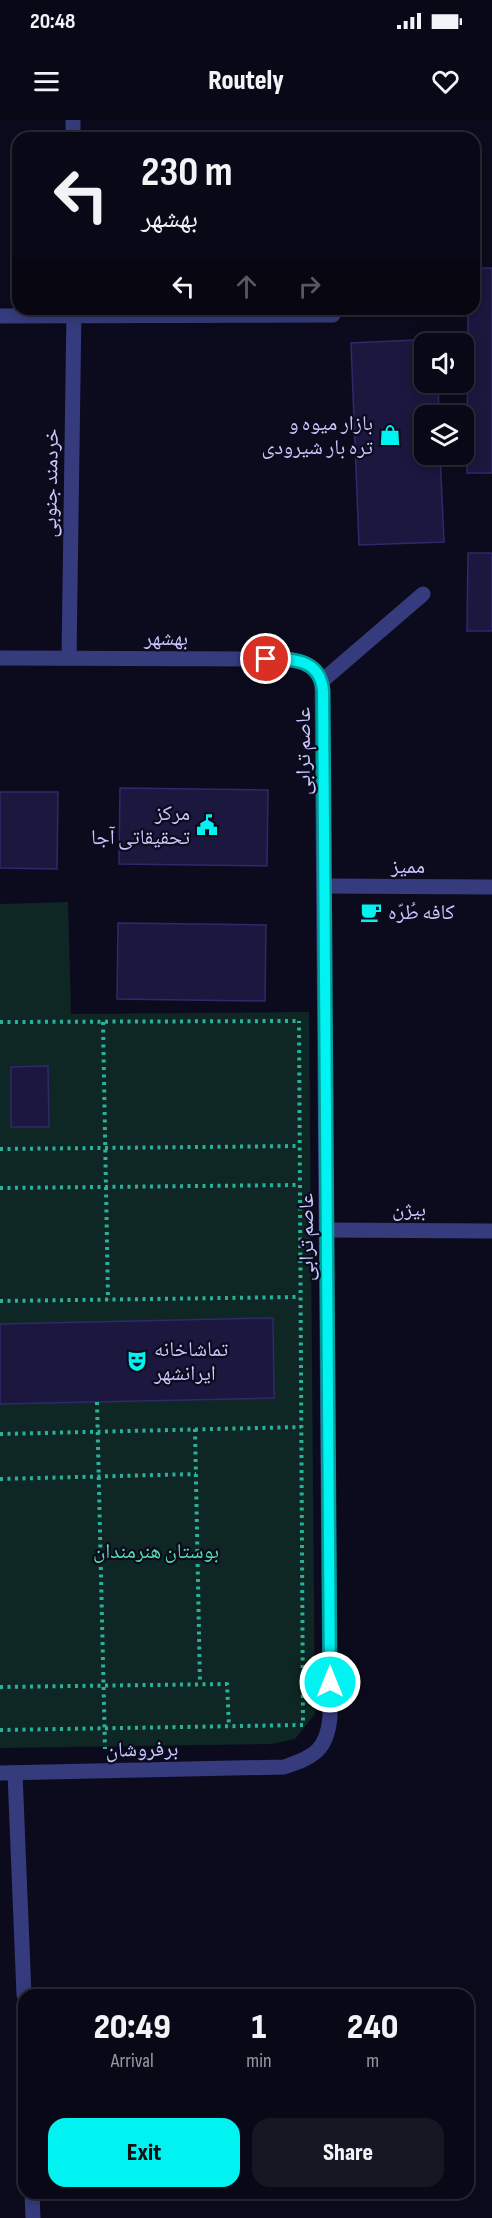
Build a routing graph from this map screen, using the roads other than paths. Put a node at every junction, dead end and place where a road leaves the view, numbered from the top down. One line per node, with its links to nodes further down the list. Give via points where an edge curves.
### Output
1 (18, 315): 3 (street)
2 (74, 315): 6 (street, خردمند جنوبی)
3 (0, 316)
4 (423, 594): 7 (street)
5 (0, 658): 6 (street, بهشهر)
6 (69, 658): 7 (street, بهشهر, via 288,659 311,666)
7 (322, 681): 8 (street, عاصم ترابی)
8 (324, 886): 9 (street, ممیز); 10 (street, عاصم ترابی)
9 (492, 887)
10 (327, 1230): 11 (street, بیژن); 12 (street, عاصم ترابی, via 330,1717 326,1739 319,1750 308,1759)
11 (492, 1231)
12 (284, 1767): 13 (street, برفروشان)
13 (8, 1773): 14 (street)
14 (24, 1989)
15 (32, 2199): 16 (street)
16 (33, 2218)

